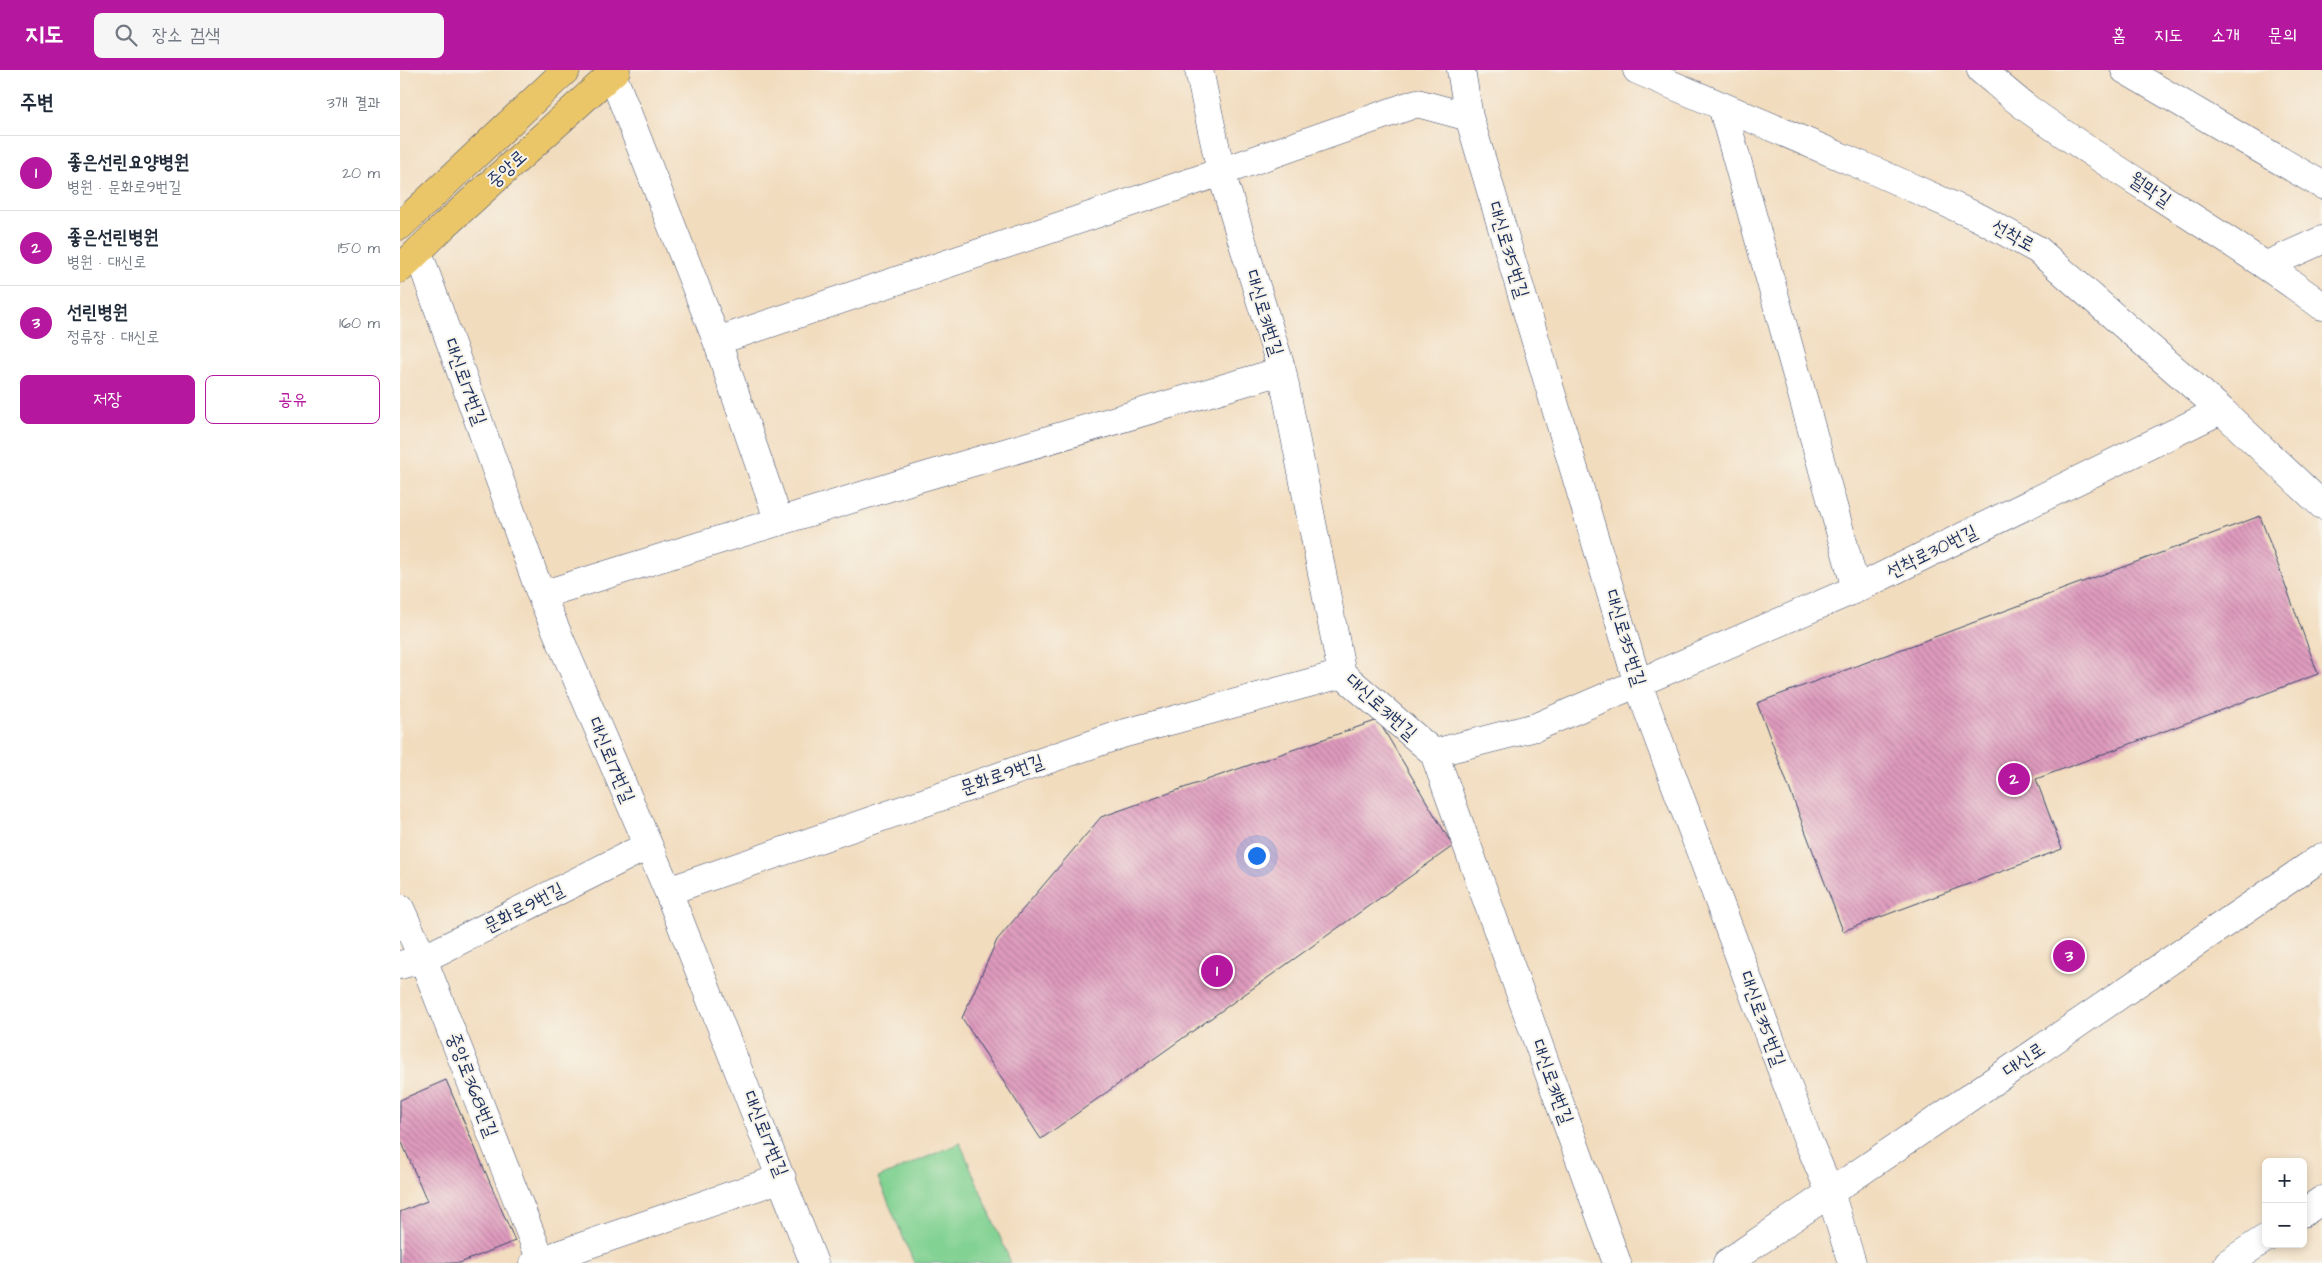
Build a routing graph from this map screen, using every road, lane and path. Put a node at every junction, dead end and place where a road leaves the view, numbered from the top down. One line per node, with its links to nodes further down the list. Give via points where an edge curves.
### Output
1 (566, 70): 12 (main road, 중앙로)
2 (1199, 70): 10 (street, 대신로31번길)
3 (1461, 70): 9 (street, 대신로35번길)
4 (1637, 70): 8 (street, 선착로)
5 (1981, 70): 15 (street, 월막길, via 2030,110)
6 (2125, 70): 11 (street)
7 (614, 72): 14 (main road, 중앙로); 17 (street)
8 (1722, 106): 19 (street, 선착로, via 1972,214 2038,250); 22 (street)
9 (1469, 117): 10 (street, via 1417,103); 25 (street, 대신로35번길)
10 (1221, 172): 17 (street); 18 (street, 대신로31번길)
11 (2322, 185)
12 (400, 226)
13 (2322, 240): 15 (street)
14 (409, 261): 23 (street, 대신로17번길)
15 (2267, 265): 16 (street, 월막길)
16 (2322, 306)
17 (717, 341): 21 (street)
18 (1282, 371): 21 (street); 24 (street, 대신로31번길)
19 (2221, 410): 20 (street, 선착로); 22 (street, 선착로30번길)
20 (2322, 505)
21 (779, 522): 23 (street)
22 (1856, 589): 25 (street, 선착로30번길)
23 (541, 595): 27 (street, 대신로17번길)
24 (1342, 674): 26 (street, 대신로31번길); 29 (street, 문화로9번길, via 1122,734)
25 (1638, 684): 26 (street, 선착로30번길, via 1536,727); 33 (street, 대신로35번길)
26 (1434, 753): 39 (street, 대신로31번길)
27 (647, 846): 29 (street, 대신로17번길); 31 (street, 문화로9번길)
28 (2322, 857): 33 (street, 대신로)
29 (668, 891): 32 (street, 대신로17번길)
30 (400, 908): 31 (street, 중앙로368번길)
31 (411, 962): 37 (street, 중앙로368번길)
32 (782, 1178): 37 (street); 38 (street, 대신로17번길)
33 (1830, 1192): 40 (street, 대신로); 41 (street, 대신로35번길)
34 (2322, 1200): 35 (street)
35 (2307, 1210)
36 (2262, 1241): 42 (street)
37 (539, 1262)
38 (814, 1263)
39 (1617, 1263)
40 (1726, 1263)
41 (1852, 1263)
42 (2228, 1263)

